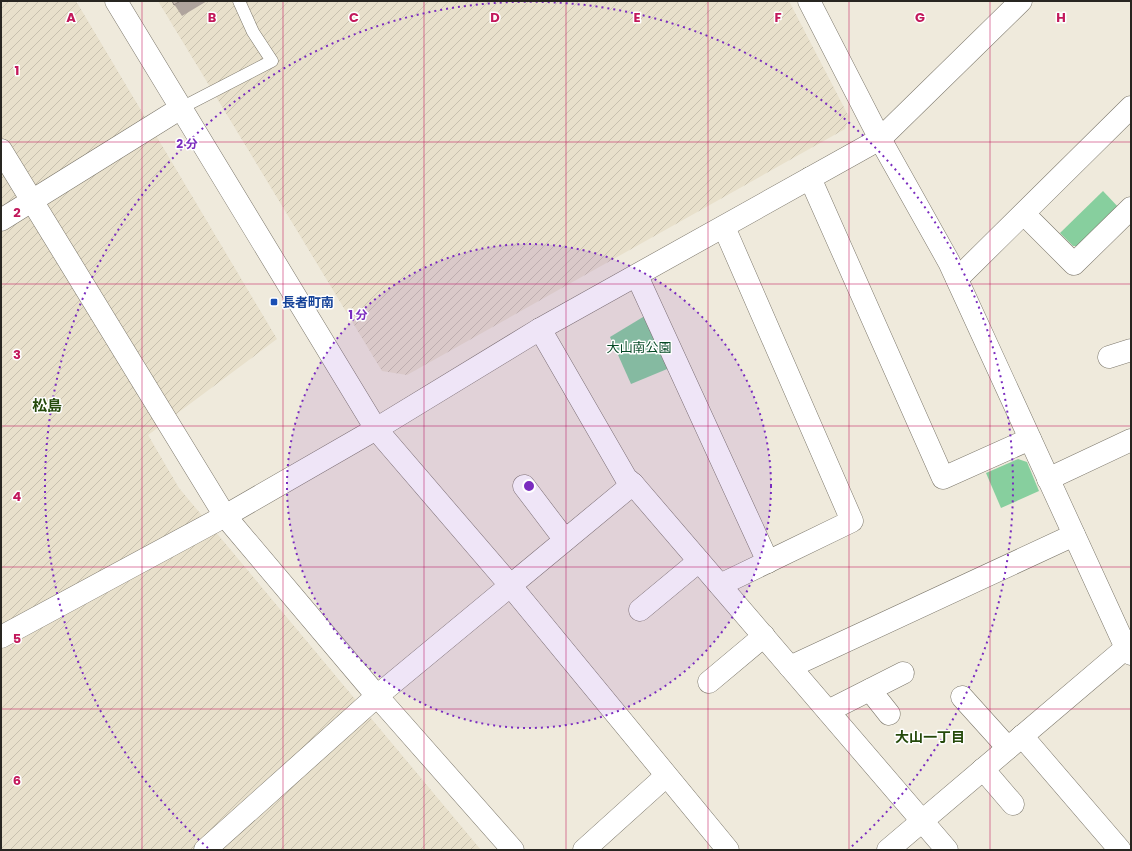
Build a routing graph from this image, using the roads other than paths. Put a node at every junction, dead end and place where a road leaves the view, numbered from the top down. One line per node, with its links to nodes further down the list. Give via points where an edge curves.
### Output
1 (116, 1): 6 (street)
2 (239, 1): 6 (lane, via 253,32 272,61)
3 (809, 1): 7 (street)
4 (1021, 1): 7 (street)
5 (1131, 107): 12 (street)
6 (181, 108): 10 (street); 20 (street)
7 (880, 139): 9 (street); 16 (street)
8 (1, 150): 10 (street)
9 (810, 178): 14 (street); 21 (street, via 943,478)
10 (32, 201): 13 (street); 26 (street)
11 (1131, 208): 12 (street, via 1074,264)
12 (1024, 214): 16 (street)
13 (1, 220)
14 (724, 227): 15 (street); 30 (street, via 852,521)
15 (637, 276): 17 (street); 30 (street)
16 (957, 279): 21 (street)
17 (540, 328): 20 (street); 24 (street, via 626,478)
18 (1131, 350): 19 (street)
19 (1109, 357)
20 (376, 429): 26 (street); 31 (street)
21 (1030, 439): 23 (street)
22 (1131, 440): 23 (street)
23 (1048, 479): 27 (street)
24 (633, 484): 28 (street); 29 (street)
25 (524, 486): 28 (street)
26 (226, 516): 35 (street); 41 (street)
27 (1074, 535): 36 (street); 37 (street)
28 (565, 540): 31 (street)
29 (699, 561): 32 (street); 33 (street)
30 (768, 562): 32 (street)
31 (510, 585): 41 (street); 47 (street)
32 (720, 585): 34 (street)
33 (640, 610)
34 (764, 636): 37 (street); 39 (street)
35 (1, 637)
36 (1129, 647): 45 (street)
37 (790, 667): 43 (street)
38 (903, 673): 40 (street)
39 (709, 682)
40 (870, 690): 43 (street); 44 (street)
41 (377, 696): 50 (street); 51 (street)
42 (962, 697): 45 (street)
43 (828, 711): 49 (street)
44 (889, 714)
45 (1015, 742): 46 (street); 56 (street)
46 (983, 769): 48 (street); 49 (street)
47 (666, 776): 52 (street); 53 (street)
48 (1013, 804)
49 (922, 822): 54 (street); 55 (street)
50 (205, 850)
51 (513, 850)
52 (584, 850)
53 (728, 850)
54 (888, 850)
55 (947, 850)
56 (1120, 850)

